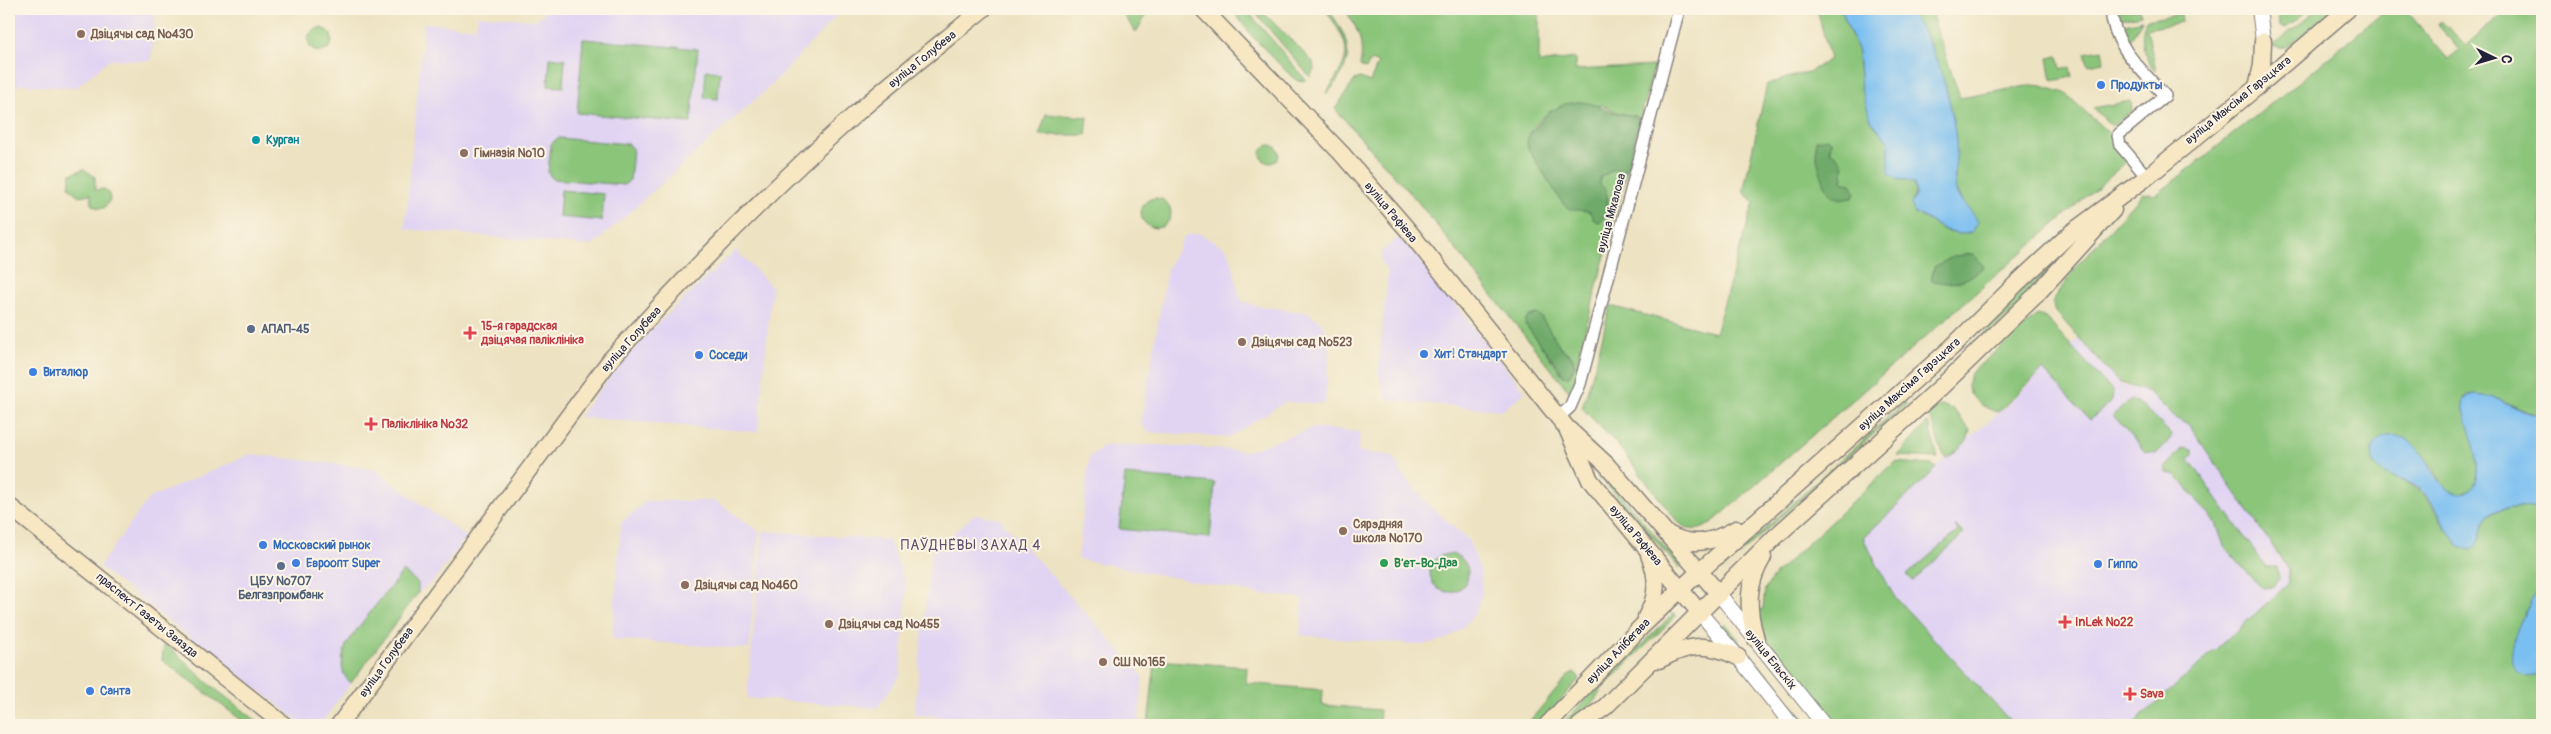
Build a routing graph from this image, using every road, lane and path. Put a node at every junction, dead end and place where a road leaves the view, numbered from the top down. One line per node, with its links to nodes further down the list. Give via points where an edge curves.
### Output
1 (983, 9): 27 (main road, вуліца Голубева, via 878,94 795,169 646,320 611,359)
2 (1203, 9): 14 (main road, вуліца Рафіева, via 1342,154 1407,229)
3 (1678, 9): 14 (street, вуліца Міхалова, via 1580,384)
4 (2111, 9): 10 (street, via 2114,32 2126,52 2165,96 2118,135 2120,145)
5 (2259, 9): 7 (street)
6 (2348, 9): 8 (main road, вуліца Максіма Гарэцкага)
7 (2263, 41): 8 (main road, via 2276,53); 9 (main road)
8 (2296, 53): 9 (main road, вуліца Максіма Гарэцкага)
9 (2258, 87): 10 (main road, вуліца Максіма Гарэцкага)
10 (2147, 177): 11 (main road, вуліца Максіма Гарэцкага)
11 (2128, 191): 12 (main road, вуліца Максіма Гарэцкага, via 2071,234); 13 (main road, вуліца Максіма Гарэцкага, via 2104,222 2036,295)
12 (1925, 370): 13 (main road); 16 (main road, вуліца Максіма Гарэцкага)
13 (1941, 388): 18 (main road, вуліца Максіма Гарэцкага)
14 (1562, 422): 17 (main road, вуліца Рафіева, via 1606,464); 19 (main road, вуліца Рафіева, via 1590,480)
15 (9, 506): 28 (main road, праспект Газеты Звязда)
16 (1758, 517): 17 (main road, via 1720,538 1701,543 1676,539); 20 (main road, вуліца Максіма Гарэцкага)
17 (1662, 530): 20 (main road, вуліца Рафіева)
18 (1774, 538): 21 (main road, вуліца Максіма Гарэцкага); 24 (main road, via 1758,566 1749,593 1751,623)
19 (1644, 543): 20 (main road, вуліца Рафіева); 23 (main road, via 1654,566 1656,583 1652,605)
20 (1690, 580): 21 (main road, вуліца Рафіева); 22 (main road, вуліца Рафіева); 23 (main road, вуліца Алібегава)
21 (1719, 594): 22 (main road); 24 (street, вуліца Ельскіх)
22 (1700, 613): 25 (street, вуліца Ельскіх); 26 (main road)
23 (1642, 626): 31 (main road, вуліца Алібегава)
24 (1756, 639): 34 (street, вуліца Ельскіх)
25 (1738, 656): 26 (main road, via 1713,646 1692,646); 33 (street, вуліца Ельскіх)
26 (1646, 666): 32 (main road, via 1605,707)
27 (360, 698): 29 (main road, вуліца Голубева); 30 (main road, via 355,713)
28 (284, 725)
29 (339, 725)
30 (356, 725)
31 (1547, 725)
32 (1580, 725)
33 (1792, 725)
34 (1824, 725)

